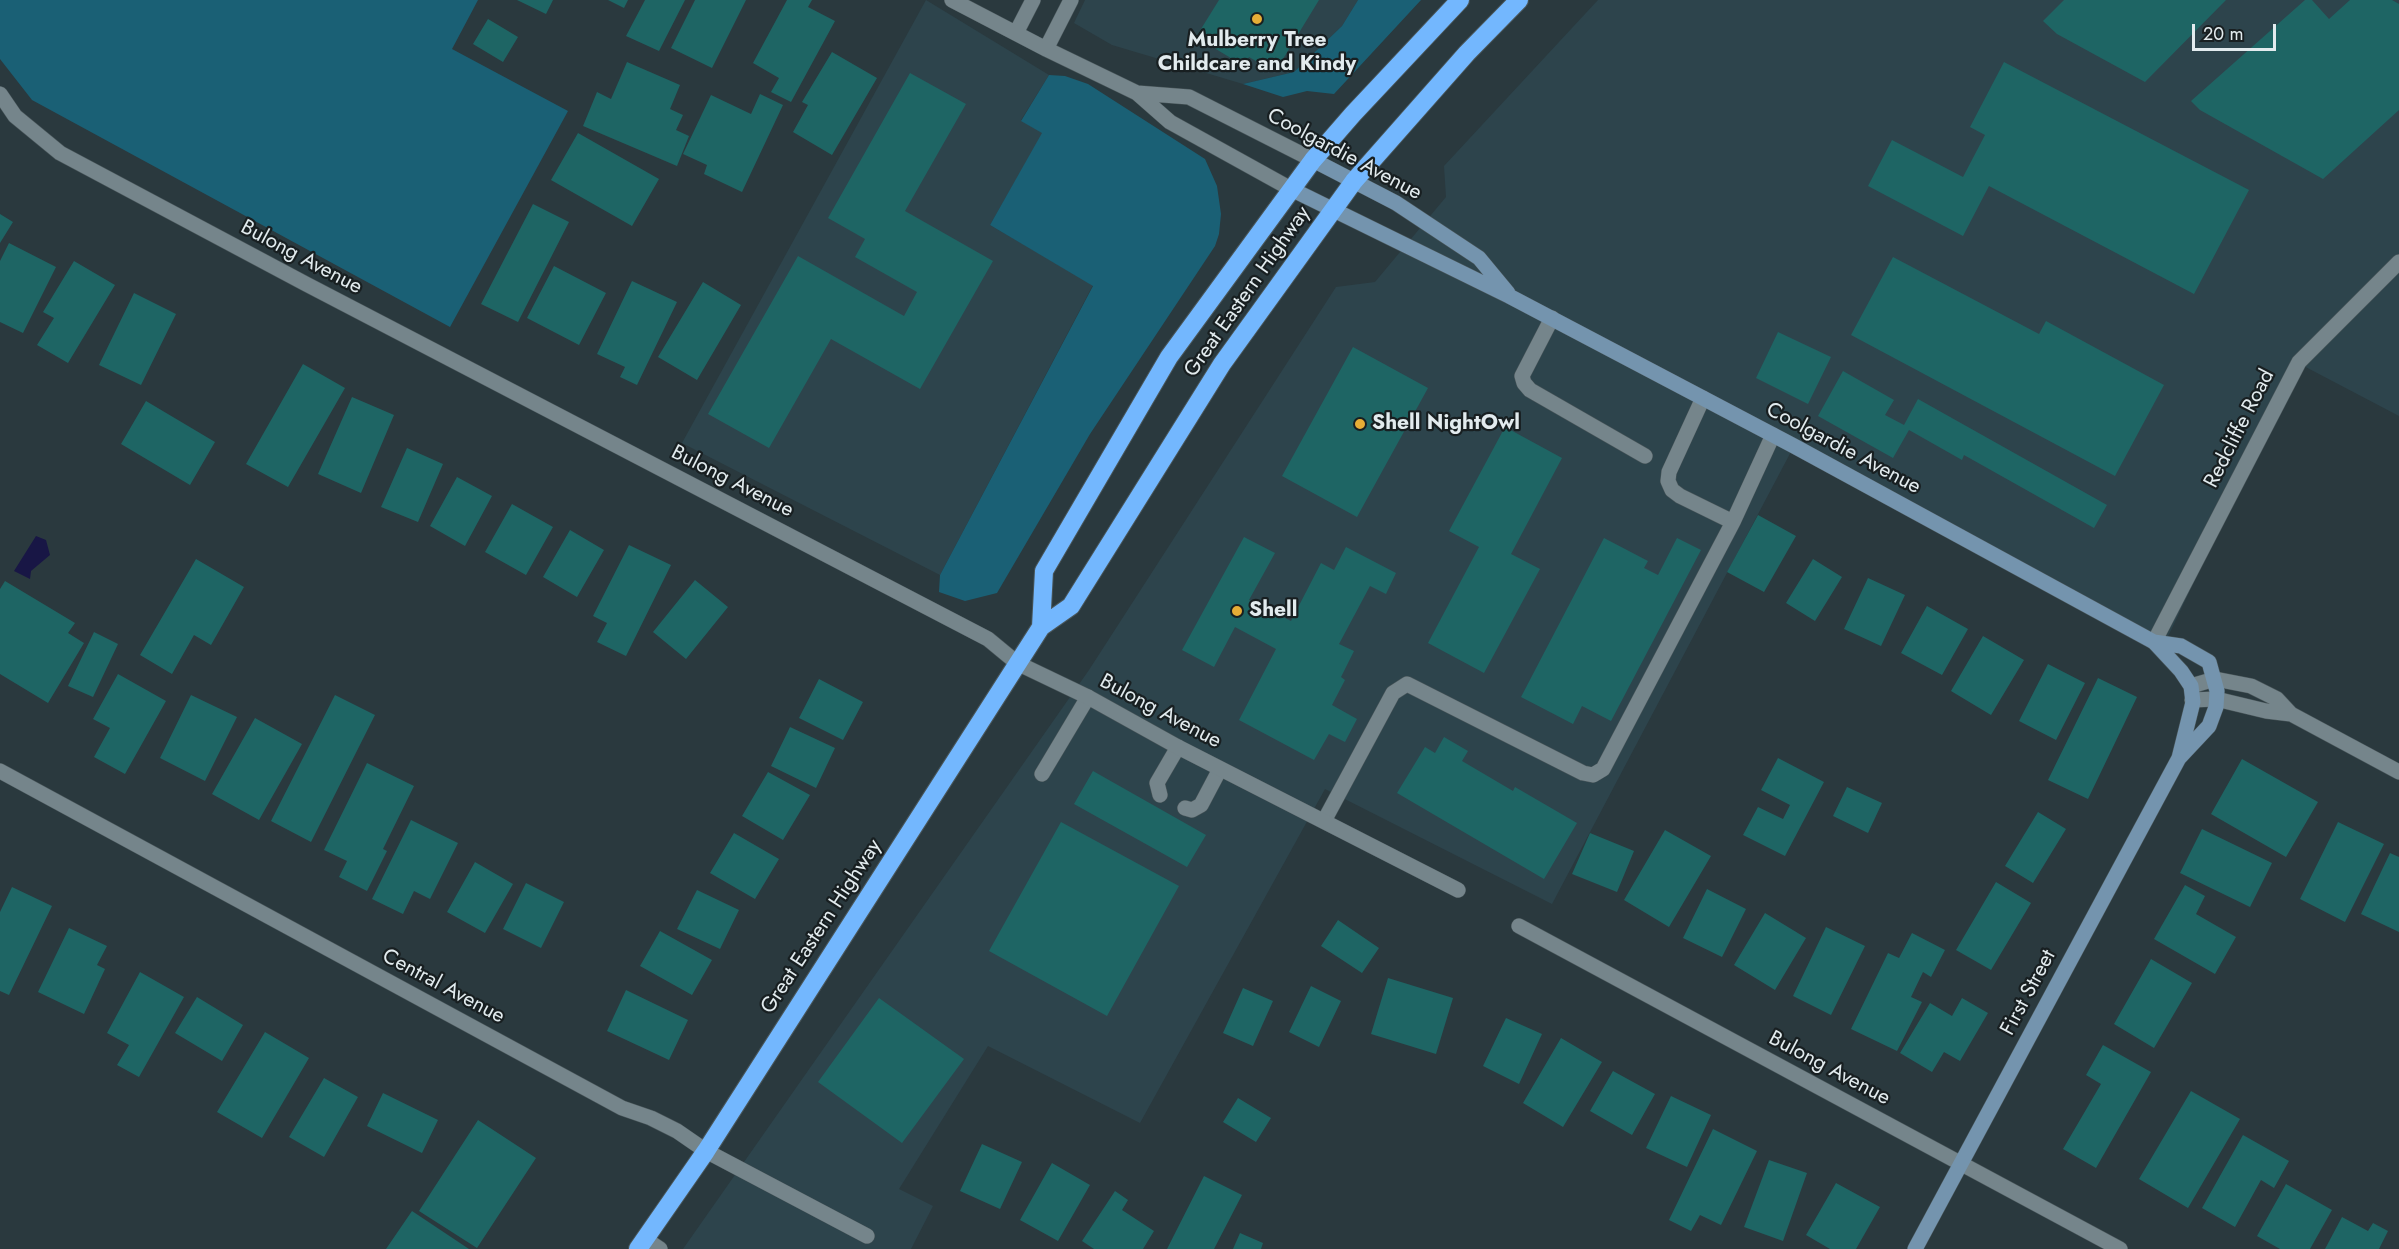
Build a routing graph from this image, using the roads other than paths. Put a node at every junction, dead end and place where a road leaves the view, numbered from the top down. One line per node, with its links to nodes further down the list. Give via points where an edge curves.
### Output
1 (952, 0): 6 (street, Coolgardie Avenue)
2 (1033, 0): 6 (street)
3 (1071, 0): 7 (street)
4 (1460, 0): 10 (highway, Great Eastern Highway)
5 (1519, 0): 11 (highway, Great Eastern Highway)
6 (1016, 33): 7 (street, Coolgardie Avenue)
7 (1046, 49): 8 (street, Coolgardie Avenue)
8 (1137, 93): 10 (street, Coolgardie Avenue, via 1189,97); 12 (street, Coolgardie Avenue, via 1170,122)
9 (0, 94): 23 (street, Bulong Avenue, via 15,116 60,153 988,639)
10 (1313, 160): 11 (street, Coolgardie Avenue); 12 (highway, Great Eastern Highway)
11 (1354, 182): 13 (highway, Great Eastern Highway); 15 (street, Coolgardie Avenue, via 1396,202 1479,258)
12 (1291, 189): 13 (street, Coolgardie Avenue); 21 (highway, Great Eastern Highway, via 1169,357 1088,492 1044,571)
13 (1334, 210): 15 (street, Coolgardie Avenue); 21 (highway, Great Eastern Highway, via 1222,364 1071,606)
14 (2399, 262): 22 (street, Redcliffe Road, via 2299,362)
15 (1509, 296): 16 (street, Coolgardie Avenue)
16 (1552, 318): 17 (street, Coolgardie Avenue); 19 (street, via 1522,376 1524,383)
17 (1703, 398): 18 (street, Coolgardie Avenue); 20 (street, via 1668,481 1680,496)
18 (1773, 435): 20 (street); 22 (street, Coolgardie Avenue)
19 (1645, 456)
20 (1733, 522): 36 (street, via 1603,769 1593,775 1583,773 1407,684 1394,693)
21 (1041, 627): 23 (highway, Great Eastern Highway)
22 (2154, 642): 24 (street, Coolgardie Avenue, via 2181,646 2209,662); 25 (street, Coolgardie Avenue, via 2181,670)
23 (1017, 663): 26 (street, Bulong Avenue); 39 (highway, Great Eastern Highway)
24 (2216, 690): 25 (street); 27 (street, via 2266,711); 27 (street, via 2251,686 2277,699); 29 (street, First Street, via 2209,726)
25 (2192, 693): 29 (street, First Street)
26 (1088, 697): 28 (street, Bulong Avenue); 33 (street)
27 (2291, 714): 32 (street)
28 (1179, 747): 30 (street, Bulong Avenue); 34 (street, via 1157,783)
29 (2179, 758): 40 (street, First Street)
30 (1220, 769): 35 (street, via 1201,804 1192,810); 36 (street, Bulong Avenue)
31 (0, 771): 39 (street, Central Avenue, via 622,1108 677,1131)
32 (2399, 772)
33 (1042, 774)
34 (1160, 795)
35 (1185, 808)
36 (1324, 821): 37 (street, Bulong Avenue)
37 (1458, 890)
38 (1519, 926): 40 (street, Bulong Avenue)
39 (706, 1150): 41 (street, Central Avenue); 42 (highway, Great Eastern Highway)
40 (1961, 1163): 44 (street, First Street); 45 (street, Bulong Avenue)
41 (867, 1236)
42 (641, 1244): 43 (street)
43 (660, 1249)
44 (1915, 1249)
45 (2120, 1249)

